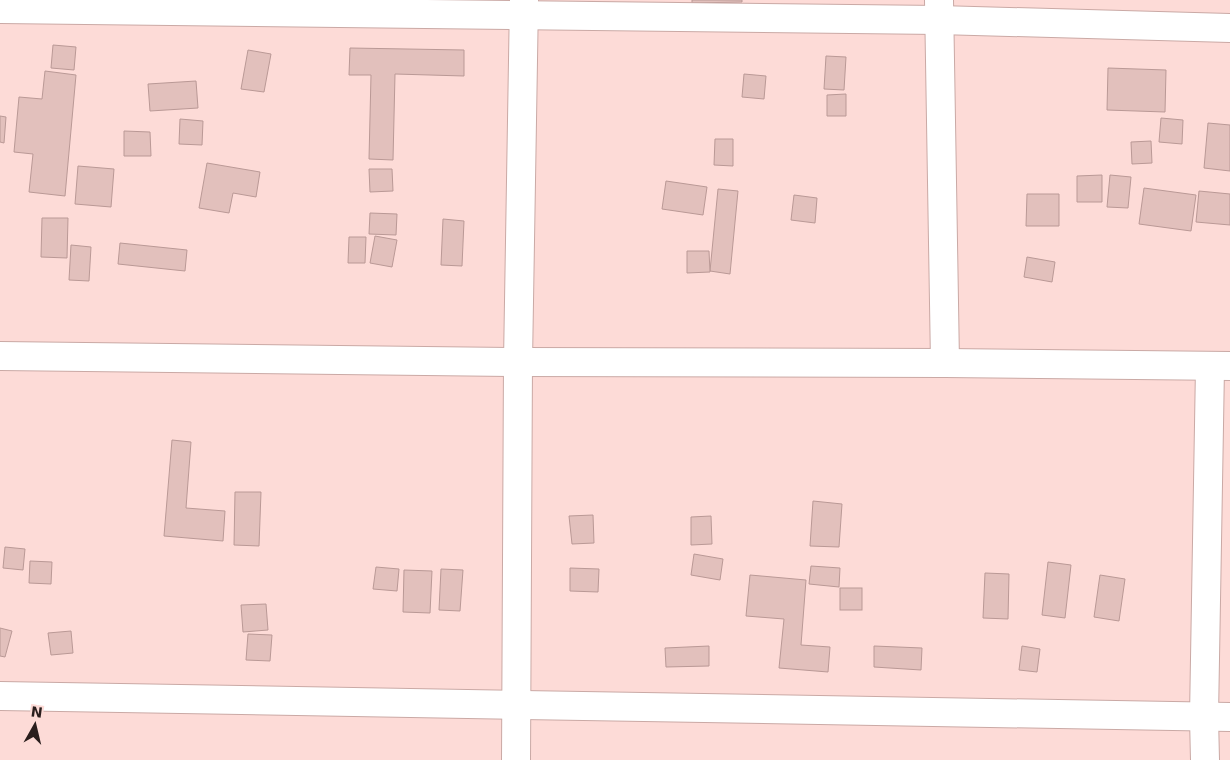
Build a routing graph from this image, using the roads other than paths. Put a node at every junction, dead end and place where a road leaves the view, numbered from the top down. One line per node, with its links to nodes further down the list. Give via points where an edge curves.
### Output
1 (524, 8): 2 (street); 3 (street); 6 (street)
2 (0, 9)
3 (939, 10): 4 (street); 7 (street)
4 (1230, 28)
5 (0, 356): 6 (street)
6 (518, 362): 7 (street); 10 (street)
7 (945, 363): 8 (street)
8 (1220, 367): 11 (street)
9 (0, 696): 10 (street)
10 (516, 706): 11 (street); 12 (street)
11 (1217, 717): 13 (street)
12 (516, 760)
13 (1205, 760)

